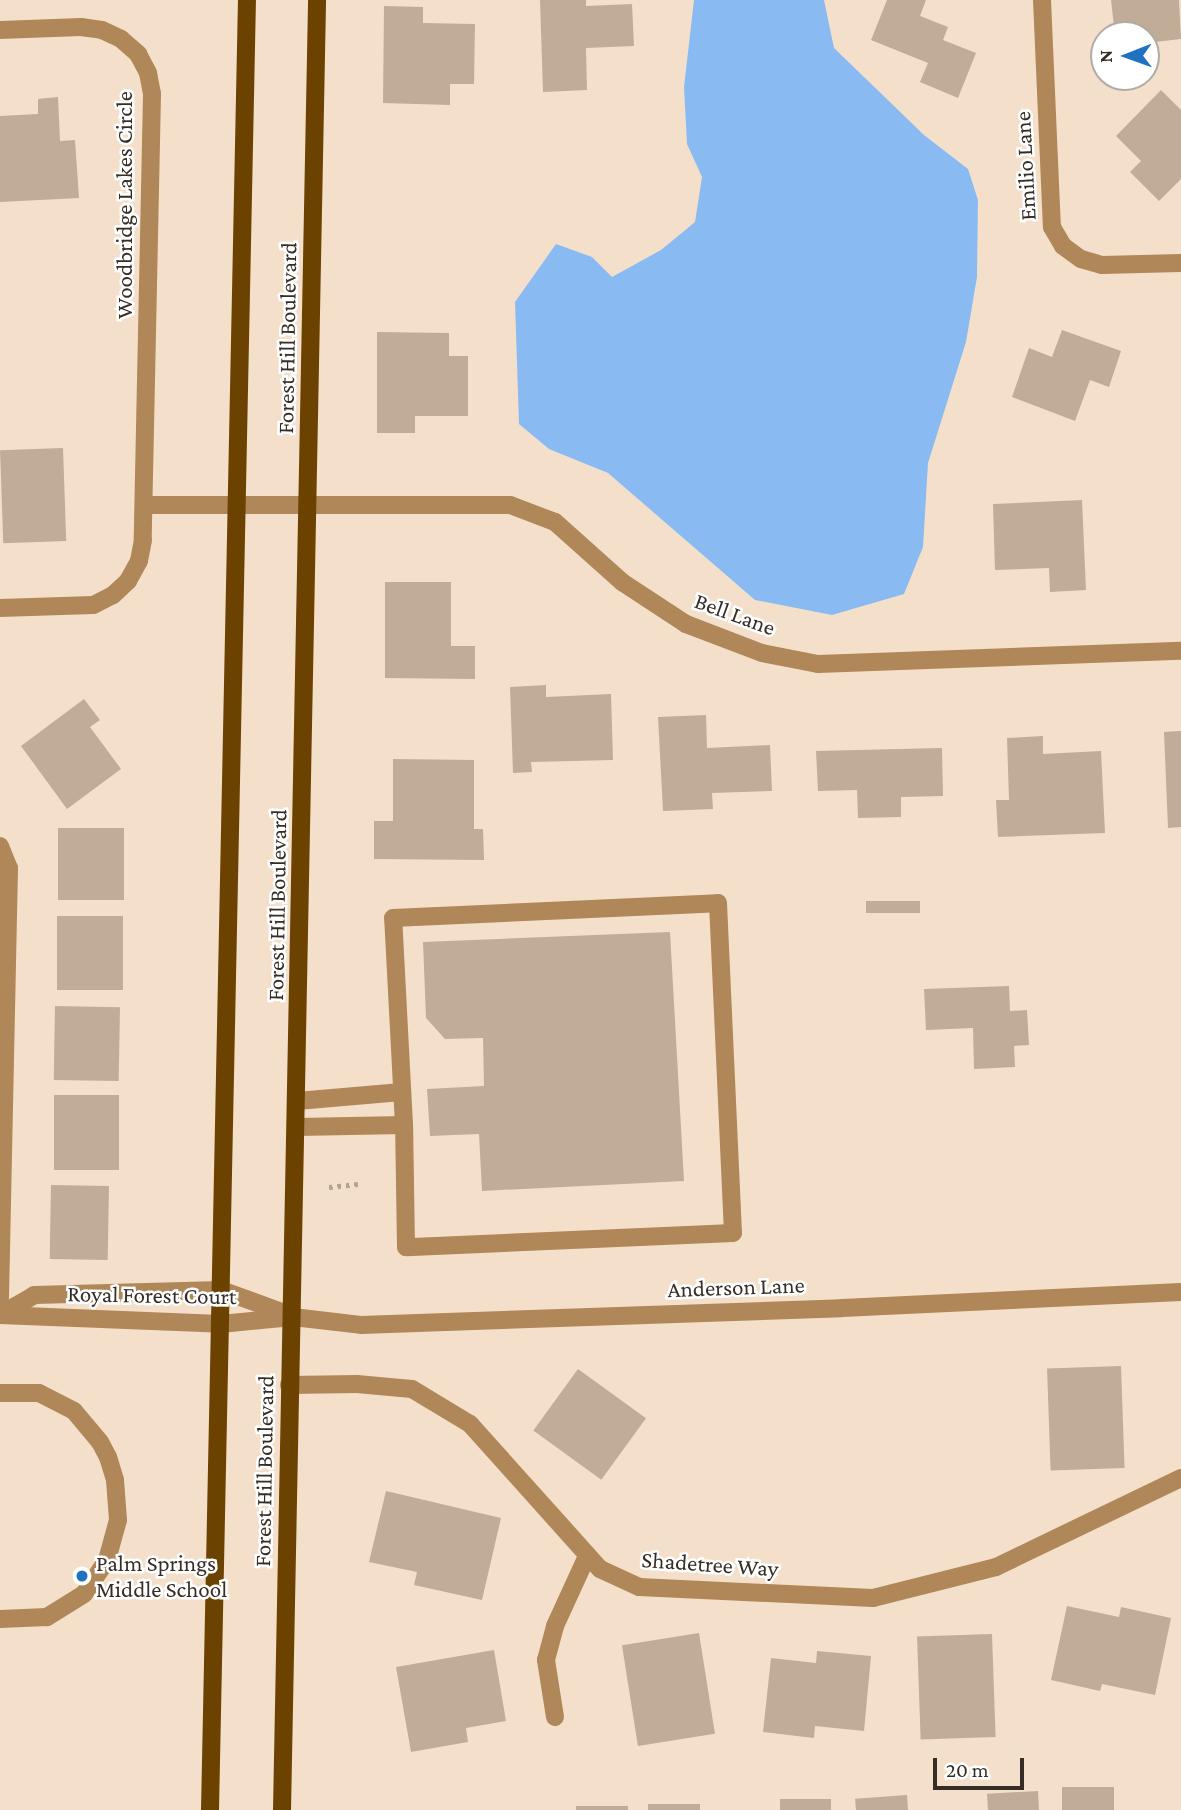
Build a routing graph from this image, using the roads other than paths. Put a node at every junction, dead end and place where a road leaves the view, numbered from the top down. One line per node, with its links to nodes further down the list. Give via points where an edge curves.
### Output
1 (247, 0): 7 (main road, Forest Hill Boulevard)
2 (317, 0): 8 (main road, Forest Hill Boulevard)
3 (1042, 0): 5 (street, Emilio Lane, via 1052,227 1063,246 1081,259 1102,265)
4 (0, 30): 6 (street, Woodbridge Lakes Circle, via 102,30 138,54 148,73 152,94)
5 (1181, 263)
6 (144, 505): 7 (street); 9 (street, Woodbridge Lakes Circle, via 139,561 113,596 93,605)
7 (237, 505): 8 (street); 16 (main road, Forest Hill Boulevard)
8 (308, 505): 10 (street, Bell Lane, via 510,505 533,512 555,522 641,597 686,624 762,653 818,664); 13 (main road, Forest Hill Boulevard)
9 (0, 608)
10 (1181, 650)
11 (0, 846): 18 (street, via 9,867)
12 (402, 1092): 13 (street); 14 (street); 14 (street, via 393,918 718,903 733,1233 406,1247)
13 (297, 1101): 15 (main road, Forest Hill Boulevard)
14 (404, 1125): 15 (street)
15 (297, 1127): 19 (main road, Forest Hill Boulevard)
16 (221, 1290): 19 (street, Royal Forest Court); 20 (main road, Forest Hill Boulevard); 20 (street, Royal Forest Court, via 34,1295 0,1315)
17 (1181, 1292): 19 (street, Anderson Lane, via 374,1324)
18 (0, 1298)
19 (293, 1317): 20 (street, Royal Forest Court); 21 (main road, Forest Hill Boulevard)
20 (222, 1324): 27 (main road, Forest Hill Boulevard)
21 (289, 1385): 24 (street, Shadetree Way, via 412,1389 470,1424); 28 (main road, Forest Hill Boulevard)
22 (0, 1393): 25 (street, via 39,1393 74,1411 108,1457 116,1480 118,1520 107,1560 84,1594 47,1617)
23 (1181, 1478): 24 (street, Shadetree Way, via 996,1567 873,1598 639,1587 600,1569)
24 (587, 1556): 26 (street, via 555,1626 546,1660)
25 (0, 1619)
26 (555, 1717)
27 (211, 1810)
28 (282, 1810)

